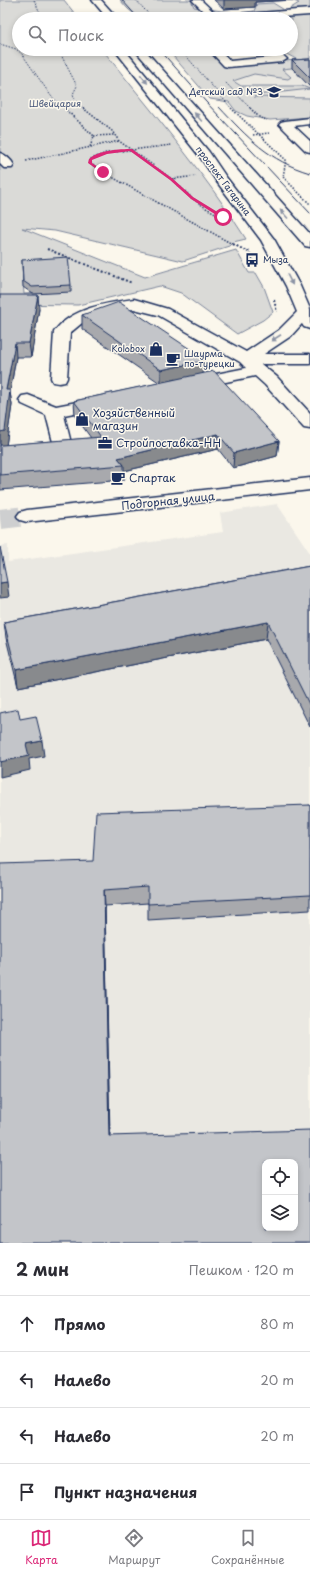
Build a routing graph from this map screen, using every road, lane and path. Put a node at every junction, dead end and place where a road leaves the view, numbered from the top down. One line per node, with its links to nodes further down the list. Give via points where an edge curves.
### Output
1 (34, 0): 5 (path)
2 (96, 0): 6 (main road)
3 (136, 0): 7 (path)
4 (196, 0): 8 (main road)
5 (40, 12)
6 (107, 12)
7 (147, 12)
8 (209, 12)
9 (310, 12): 10 (main road)
10 (298, 13)
11 (0, 44): 12 (path)
12 (12, 48)
13 (23, 56): 26 (path, via 51,96)
14 (62, 56): 25 (path, via 76,81 77,86 73,94 76,102)
15 (125, 56): 44 (main road, проспект Гагарина, one-way to 44, via 205,155 267,239)
16 (145, 56): 37 (main road, проспект Гагарина, one-way to 16)
17 (186, 56): 24 (path, via 232,109)
18 (220, 56): 20 (main road)
19 (278, 56): 20 (main road, via 282,60)
20 (228, 64): 22 (path, via 214,71 260,118)
21 (310, 121): 22 (main road)
22 (285, 124): 30 (main road)
23 (253, 134): 24 (path)
24 (258, 134): 35 (path, via 286,160 283,177)
25 (114, 135): 26 (path); 27 (path)
26 (94, 136): 29 (path)
27 (119, 141): 29 (path); 31 (path)
28 (173, 145): 31 (path)
29 (90, 147): 32 (path)
30 (310, 148)
31 (131, 150): 34 (path); 40 (path, via 98,155 90,159 90,163)
32 (4, 161)
33 (195, 171): 34 (path, via 199,176)
34 (172, 179): 36 (path, via 192,198)
35 (310, 204)
36 (228, 219)
37 (310, 243)
38 (245, 246): 40 (path)
39 (47, 249): 43 (path, via 150,290)
40 (248, 252): 41 (path)
41 (259, 270)
42 (274, 300): 45 (path)
43 (134, 304): 47 (main road, via 163,312); 49 (main road, via 106,308 76,320 62,332)
44 (307, 318): 45 (main road)
45 (285, 333): 47 (main road, one-way to 47)
46 (310, 358): 47 (main road)
47 (246, 359): 48 (main road)
48 (259, 370): 50 (main road); 54 (main road)
49 (59, 378)
50 (176, 387)
51 (28, 400): 53 (main road)
52 (115, 400): 53 (main road)
53 (54, 412): 55 (main road, via 63,446)
54 (310, 424)
55 (26, 450)
56 (310, 484): 57 (main road, Подгорная улица)
57 (27, 516)

